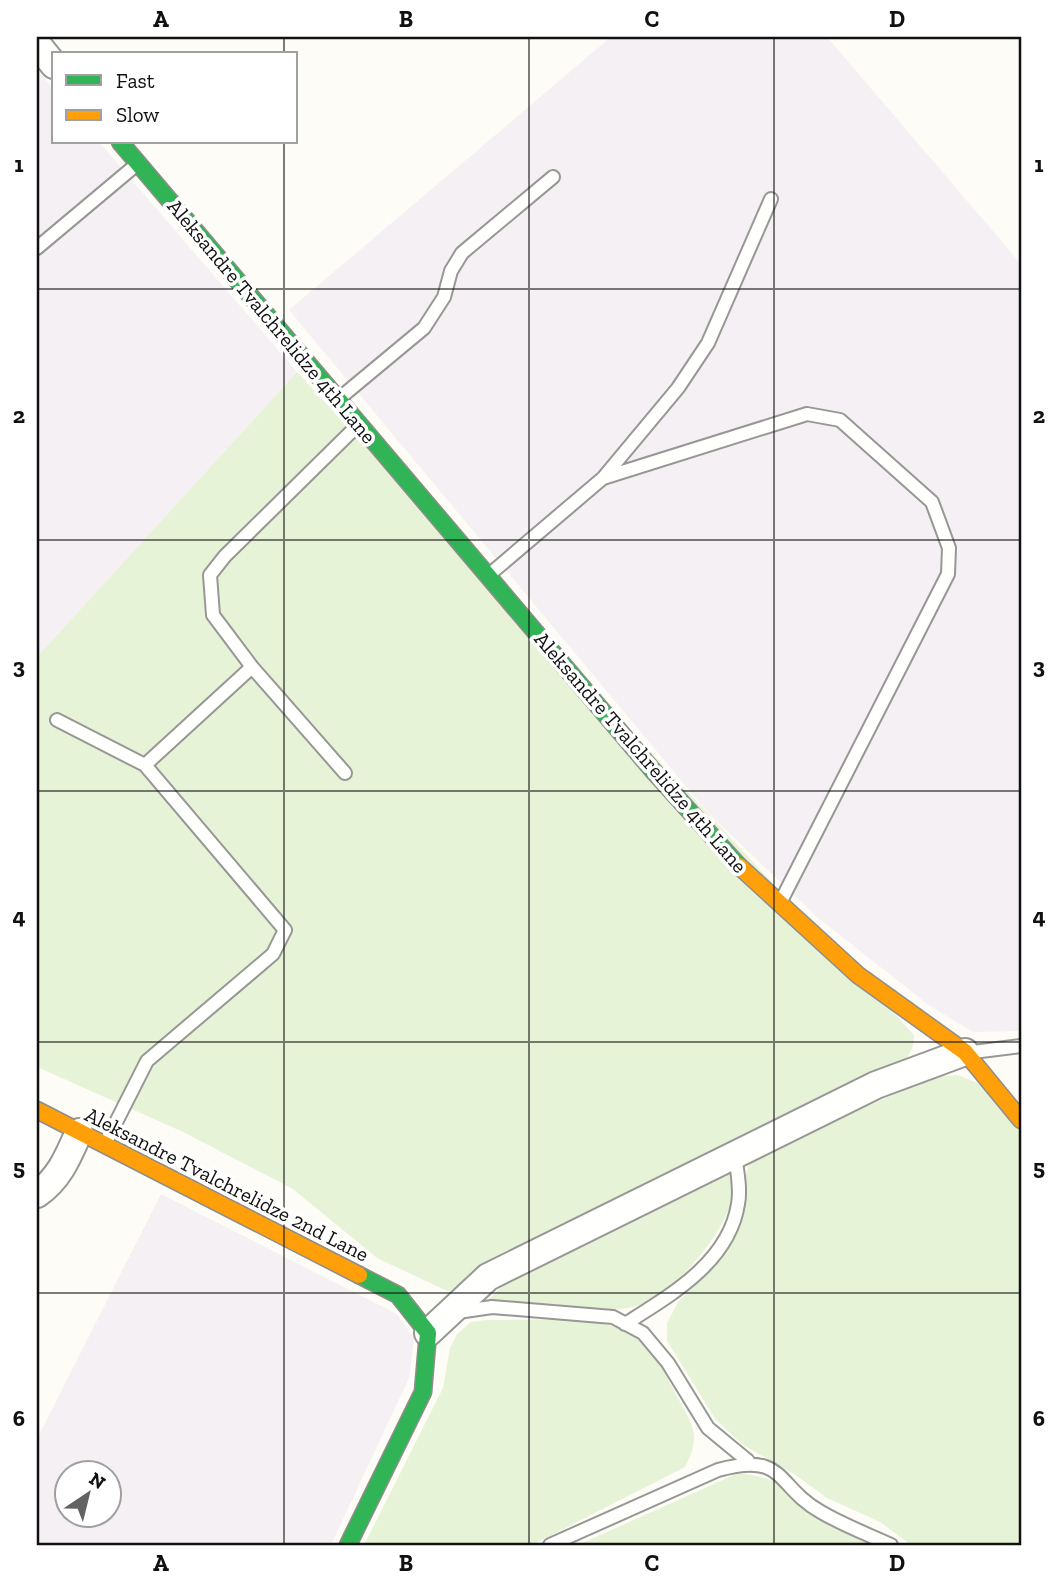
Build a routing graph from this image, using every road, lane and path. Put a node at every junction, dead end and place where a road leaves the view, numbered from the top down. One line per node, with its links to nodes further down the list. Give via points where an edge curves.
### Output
1 (37, 44): 2 (street)
2 (52, 63)
3 (122, 144): 4 (street, Aleksandre Tvalchrelidze 4th Lane)
4 (138, 163): 7 (lane); 8 (street, Aleksandre Tvalchrelidze 4th Lane)
5 (553, 177): 8 (lane, via 462,253 444,297 424,328)
6 (771, 199): 10 (lane, via 708,343 678,388)
7 (37, 248)
8 (338, 399): 9 (street, Aleksandre Tvalchrelidze 4th Lane)
9 (359, 424): 11 (street, Aleksandre Tvalchrelidze 4th Lane); 12 (lane, via 210,575 213,615)
10 (603, 478): 11 (lane); 16 (lane, via 807,414 840,420 932,502 949,548 948,575)
11 (489, 575): 16 (street, Aleksandre Tvalchrelidze 4th Lane, via 655,774)
12 (252, 667): 14 (lane); 15 (lane)
13 (57, 720): 14 (lane)
14 (145, 765): 22 (lane, via 285,930 273,954 147,1060)
15 (345, 773)
16 (779, 905): 18 (street, Aleksandre Tvalchrelidze 4th Lane, via 858,975)
17 (1021, 1046): 18 (lane)
18 (965, 1052): 20 (street, Aleksandre Tvalchrelidze 4th Lane); 23 (street, via 876,1085)
19 (37, 1110): 21 (street, Aleksandre Tvalchrelidze 2nd Lane)
20 (1021, 1120)
21 (79, 1132): 22 (street, Aleksandre Tvalchrelidze 2nd Lane); 24 (street, via 65,1165)
22 (105, 1146): 27 (street, Aleksandre Tvalchrelidze 2nd Lane, via 398,1294)
23 (736, 1155): 25 (street, via 488,1277); 26 (lane, via 739,1201 733,1226 714,1258 669,1297)
24 (37, 1194)
25 (453, 1312): 26 (lane, via 492,1307 613,1317); 27 (street)
26 (625, 1324): 28 (lane, via 643,1333 668,1363 708,1428)
27 (428, 1333): 29 (street, via 423,1392)
28 (748, 1461): 30 (lane); 31 (lane, via 776,1471 818,1511)
29 (348, 1545)
30 (550, 1545)
31 (891, 1545)

